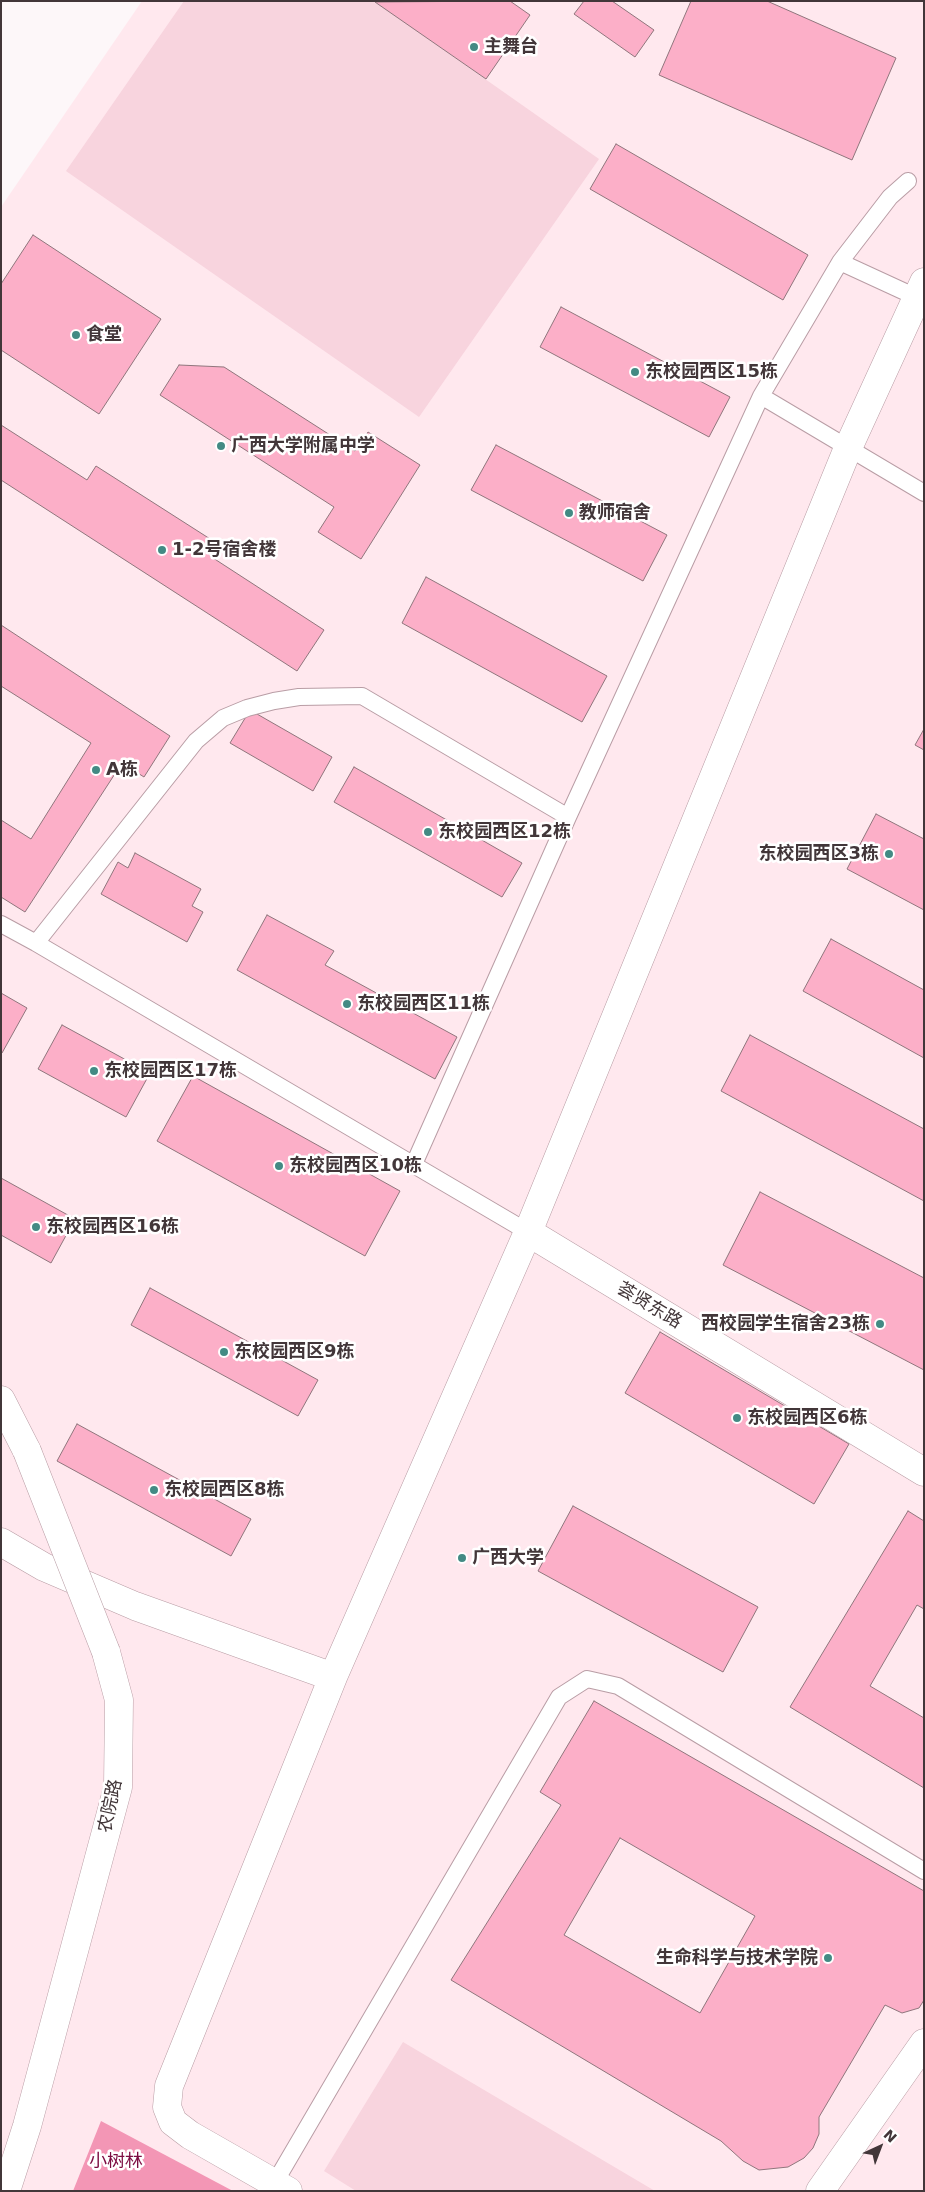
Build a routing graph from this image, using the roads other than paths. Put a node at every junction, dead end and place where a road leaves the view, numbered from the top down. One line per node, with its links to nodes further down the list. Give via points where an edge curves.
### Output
1 (908, 181): 2 (lane, via 890,197)
2 (840, 262): 3 (lane); 4 (lane)
3 (920, 290): 5 (street)
4 (761, 396): 5 (lane); 7 (lane)
5 (848, 448): 6 (lane); 11 (street)
6 (924, 493)
7 (568, 817): 9 (lane, via 362,696 298,697 274,701 223,718 196,741); 10 (lane)
8 (1, 924): 9 (lane)
9 (36, 943): 10 (lane)
10 (414, 1164): 11 (lane)
11 (528, 1232): 13 (street, 荟贤东路); 15 (street)
12 (1, 1400): 19 (street, 农院路, bridge, via 27,1451 106,1652 119,1700 118,1787 27,2126)
13 (924, 1472)
14 (1, 1542): 15 (street, via 44,1567 135,1606)
15 (333, 1677): 18 (street, via 168,2086 167,2107 173,2122)
16 (924, 1871): 18 (lane, via 618,1686 587,1679 559,1697)
17 (924, 2043): 20 (street)
18 (281, 2187)
19 (6, 2191)
20 (820, 2191)

